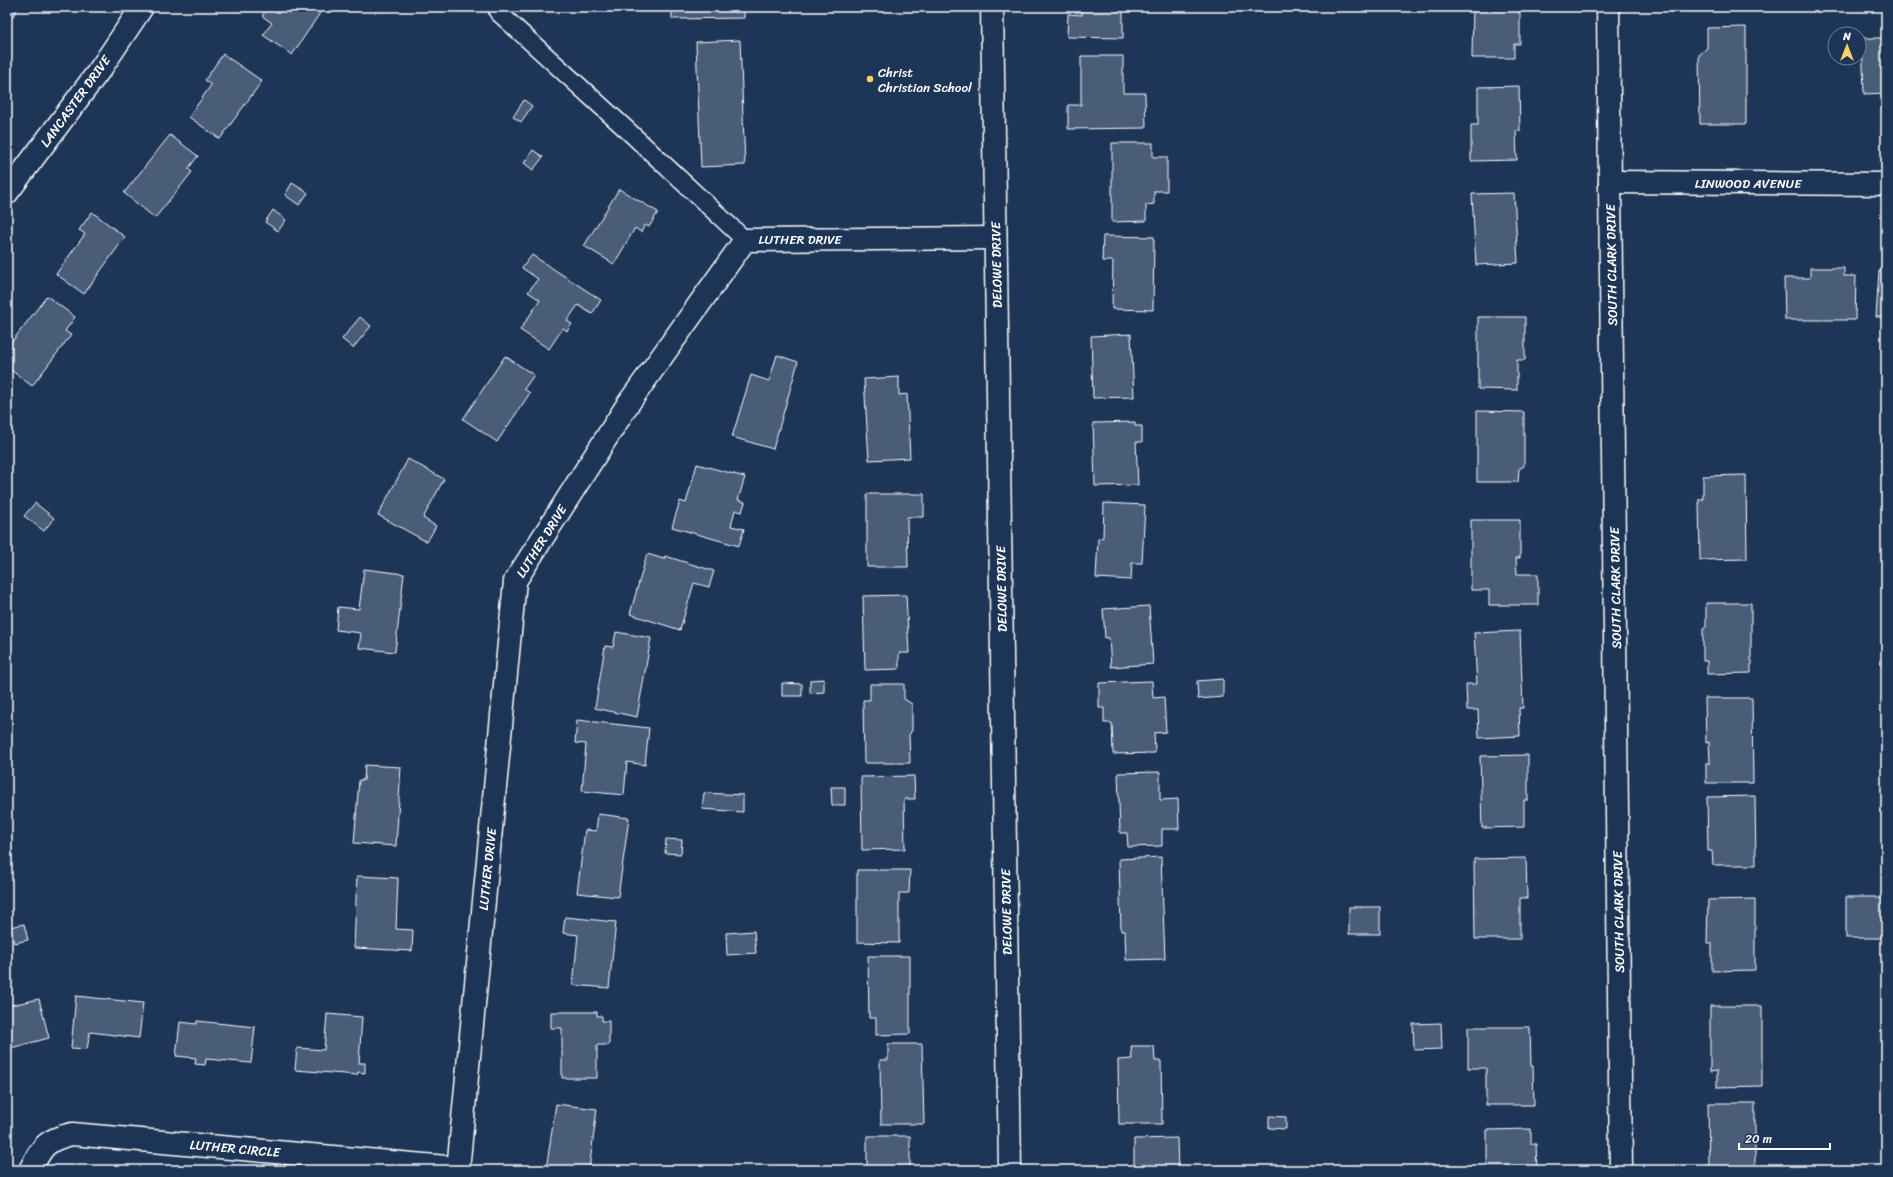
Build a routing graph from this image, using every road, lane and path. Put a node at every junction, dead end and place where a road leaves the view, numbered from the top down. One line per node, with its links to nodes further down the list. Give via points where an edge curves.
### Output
1 (142, 7): 7 (street, LANCASTER DRIVE, via 101,68)
2 (992, 7): 8 (street, DELOWE DRIVE)
3 (1608, 7): 5 (street, SOUTH CLARK DRIVE)
4 (498, 12): 9 (lane)
5 (1610, 182): 6 (street, LINWOOD AVENUE); 13 (street, SOUTH CLARK DRIVE)
6 (1886, 184)
7 (7, 193)
8 (995, 238): 9 (street, LUTHER DRIVE); 12 (street, DELOWE DRIVE)
9 (745, 240): 10 (street, LUTHER DRIVE, via 628,404 515,581)
10 (458, 1169): 11 (street, LUTHER CIRCLE, via 72,1134 55,1138 41,1148)
11 (30, 1170)
12 (1010, 1170)
13 (1621, 1170)

